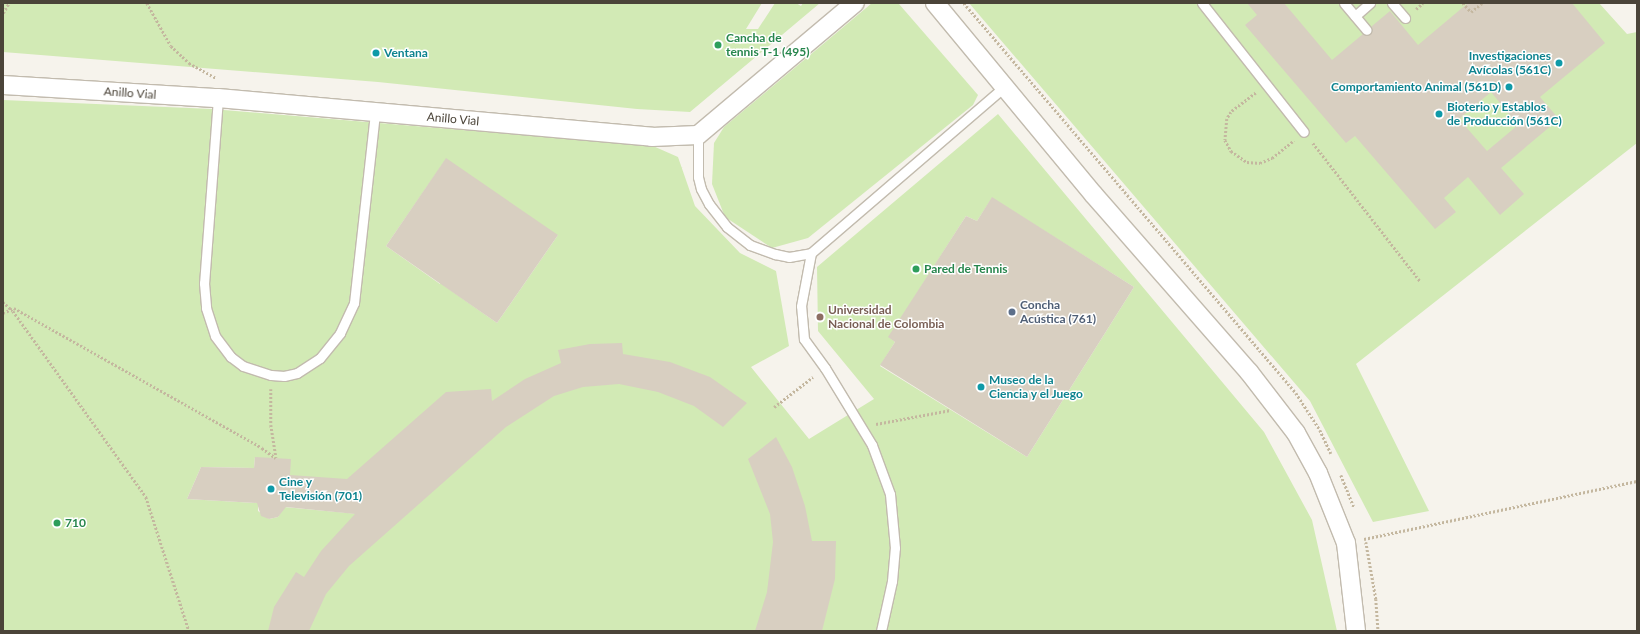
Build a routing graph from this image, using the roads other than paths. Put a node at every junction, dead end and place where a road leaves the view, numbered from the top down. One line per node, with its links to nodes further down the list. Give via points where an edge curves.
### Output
1 (855, 3): 15 (street)
2 (935, 3): 11 (street)
3 (1202, 3): 14 (lane)
4 (1344, 3): 7 (lane)
5 (1370, 3): 7 (lane)
6 (1392, 3): 8 (lane)
7 (1355, 16): 9 (lane)
8 (1405, 18)
9 (1367, 30)
10 (3, 85): 12 (street, Anillo Vial)
11 (1004, 87): 16 (lane); 18 (street, via 1275,404 1296,433 1318,473 1346,543)
12 (218, 98): 13 (street, Anillo Vial); 13 (lane, via 204,283 206,308 215,336 231,357 243,366 271,375 297,373 320,358 340,333 352,308)
13 (375, 112): 15 (street, Anillo Vial, via 652,137)
14 (1304, 132)
15 (698, 135): 16 (lane, via 698,177 701,189 727,227 750,245 775,254 789,257)
16 (811, 253): 17 (lane, via 801,306 804,339 825,368 881,465 894,519 892,581)
17 (881, 631)
18 (1356, 631)

